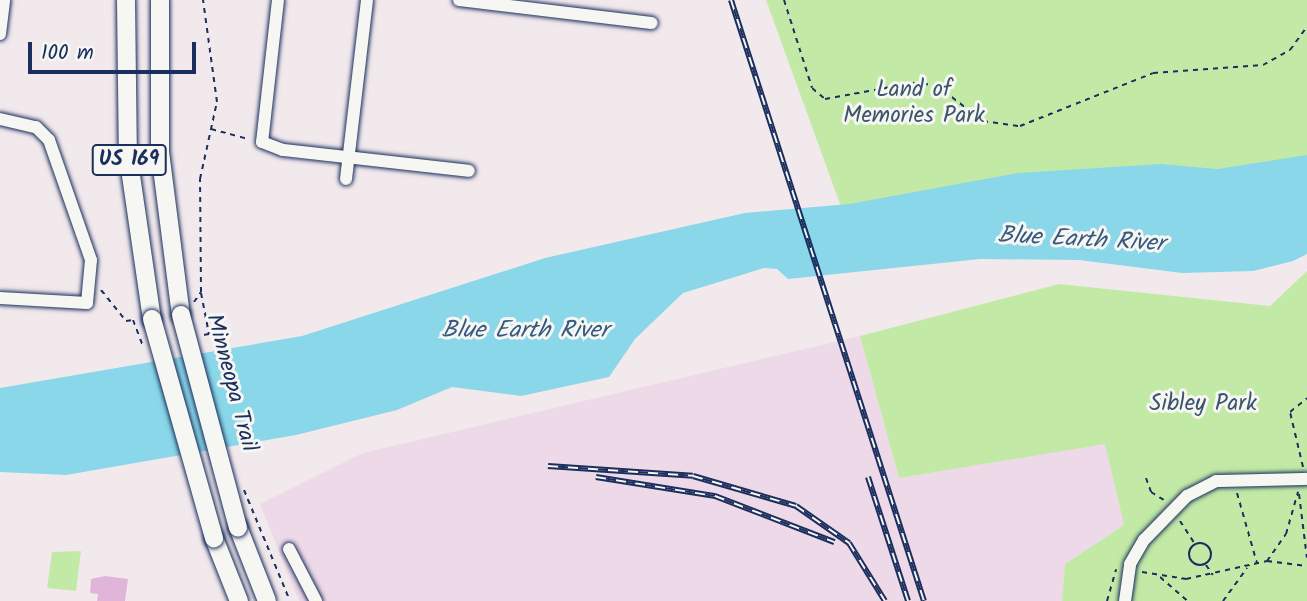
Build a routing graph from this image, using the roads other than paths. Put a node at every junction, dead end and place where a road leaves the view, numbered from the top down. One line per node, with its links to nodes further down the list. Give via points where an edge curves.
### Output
1 (4, 0): 8 (street)
2 (160, 0): 16 (highway, US 169, bridge, via 160,152 238,527)
3 (278, 0): 10 (street, via 262,142)
4 (367, 0): 10 (street)
5 (459, 0): 7 (street)
6 (125, 3): 17 (highway, US 169, bridge, via 128,155 152,319 214,538)
7 (652, 23)
8 (0, 34)
9 (0, 119): 13 (street, via 36,127 49,141 87,240 87,303)
10 (349, 158): 11 (street); 12 (street)
11 (469, 171)
12 (346, 180)
13 (0, 298)
14 (1303, 483): 21 (street, via 1236,480 1187,496 1144,540 1129,569)
15 (289, 550): 20 (street)
16 (252, 565): 18 (highway, US 169); 19 (highway)
17 (239, 601)
18 (267, 601)
19 (274, 601)
20 (316, 601)
21 (1125, 601)

